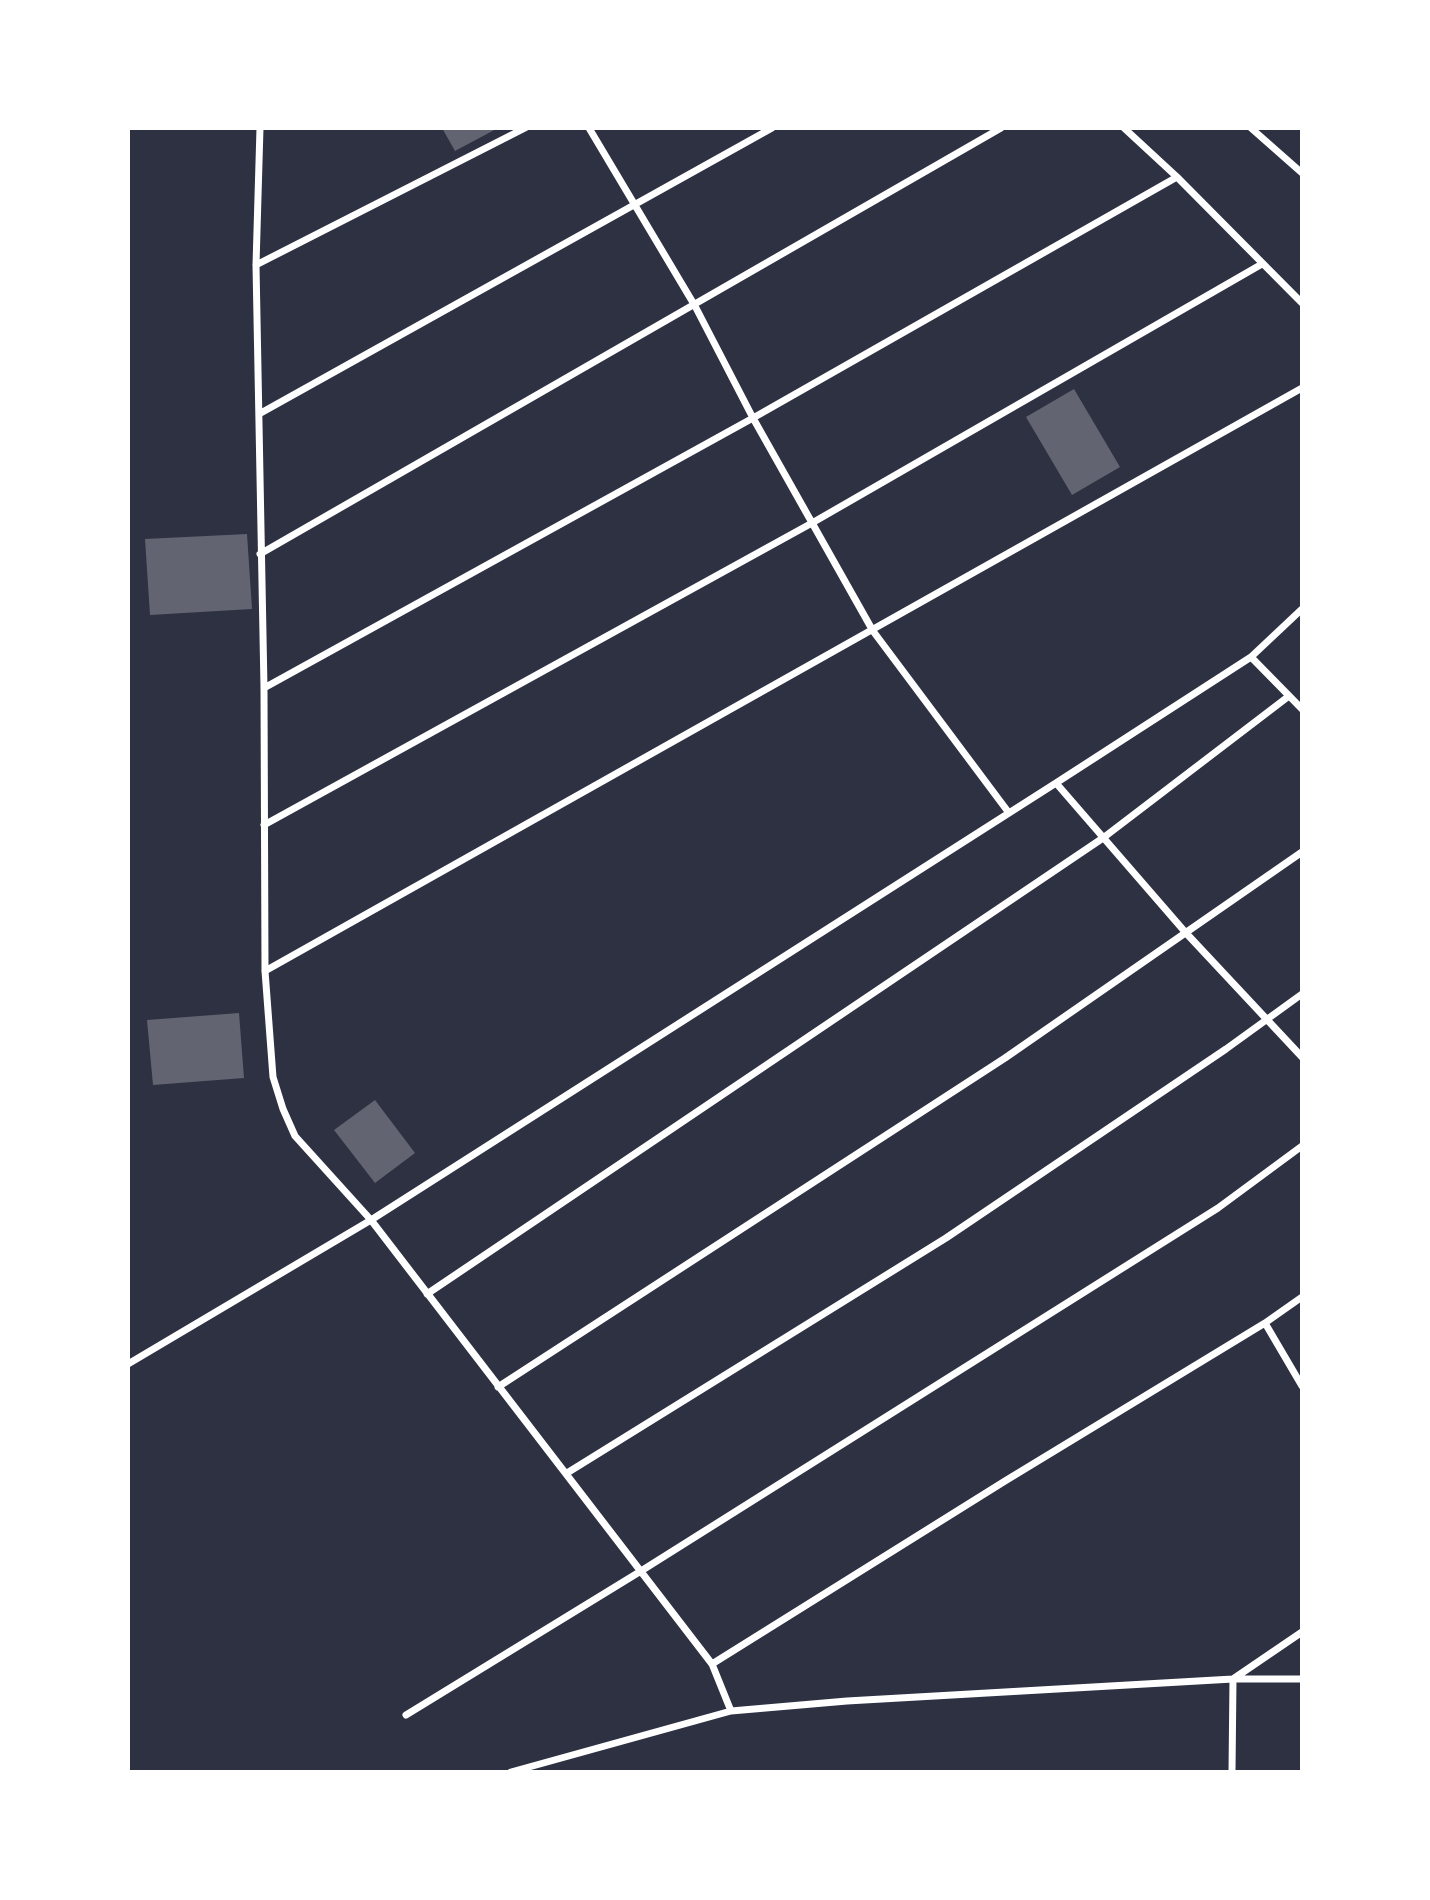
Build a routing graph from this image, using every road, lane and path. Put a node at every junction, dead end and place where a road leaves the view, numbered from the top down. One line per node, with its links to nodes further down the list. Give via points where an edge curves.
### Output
1 (260, 128): 12 (street)
2 (525, 128): 12 (street)
3 (589, 128): 10 (street)
4 (772, 128): 10 (street)
5 (1000, 128): 14 (street)
6 (1124, 128): 9 (street)
7 (1252, 128): 8 (street)
8 (1302, 173)
9 (1177, 177): 11 (street); 17 (street)
10 (635, 206): 14 (street); 16 (street)
11 (1262, 264): 13 (street); 18 (street)
12 (257, 265): 16 (street)
13 (1302, 303)
14 (695, 306): 17 (street); 19 (street)
15 (1302, 388): 21 (street)
16 (259, 414): 19 (street)
17 (753, 418): 18 (street); 23 (street)
18 (812, 523): 21 (street); 28 (street)
19 (260, 554): 23 (street)
20 (1302, 609): 22 (street)
21 (873, 631): 27 (street); 32 (street)
22 (1251, 657): 24 (street); 26 (street)
23 (264, 688): 28 (street)
24 (1289, 696): 25 (street); 29 (street)
25 (1302, 709)
26 (1056, 782): 27 (street); 29 (street)
27 (1009, 813): 37 (street)
28 (264, 825): 32 (street)
29 (1103, 838): 31 (street); 38 (street)
30 (1302, 852): 31 (street)
31 (1186, 933): 34 (street); 43 (street, via 1005,1058)
32 (265, 971): 37 (street, via 273,1077 283,1109 295,1136)
33 (1302, 994): 34 (street)
34 (1267, 1020): 35 (street); 44 (street, via 946,1238)
35 (1302, 1056)
36 (1302, 1146): 45 (street, via 1218,1208)
37 (371, 1220): 38 (street); 41 (street)
38 (427, 1294): 43 (street)
39 (1302, 1297): 40 (street)
40 (1265, 1323): 42 (street); 47 (street)
41 (128, 1364)
42 (1302, 1386)
43 (498, 1387): 44 (street)
44 (567, 1473): 45 (street)
45 (641, 1571): 47 (street); 51 (street)
46 (1302, 1632): 48 (street)
47 (712, 1664): 50 (street)
48 (1233, 1679): 49 (street); 50 (street); 53 (street)
49 (1302, 1679)
50 (731, 1710): 52 (street)
51 (406, 1715)
52 (511, 1772)
53 (1232, 1772)

